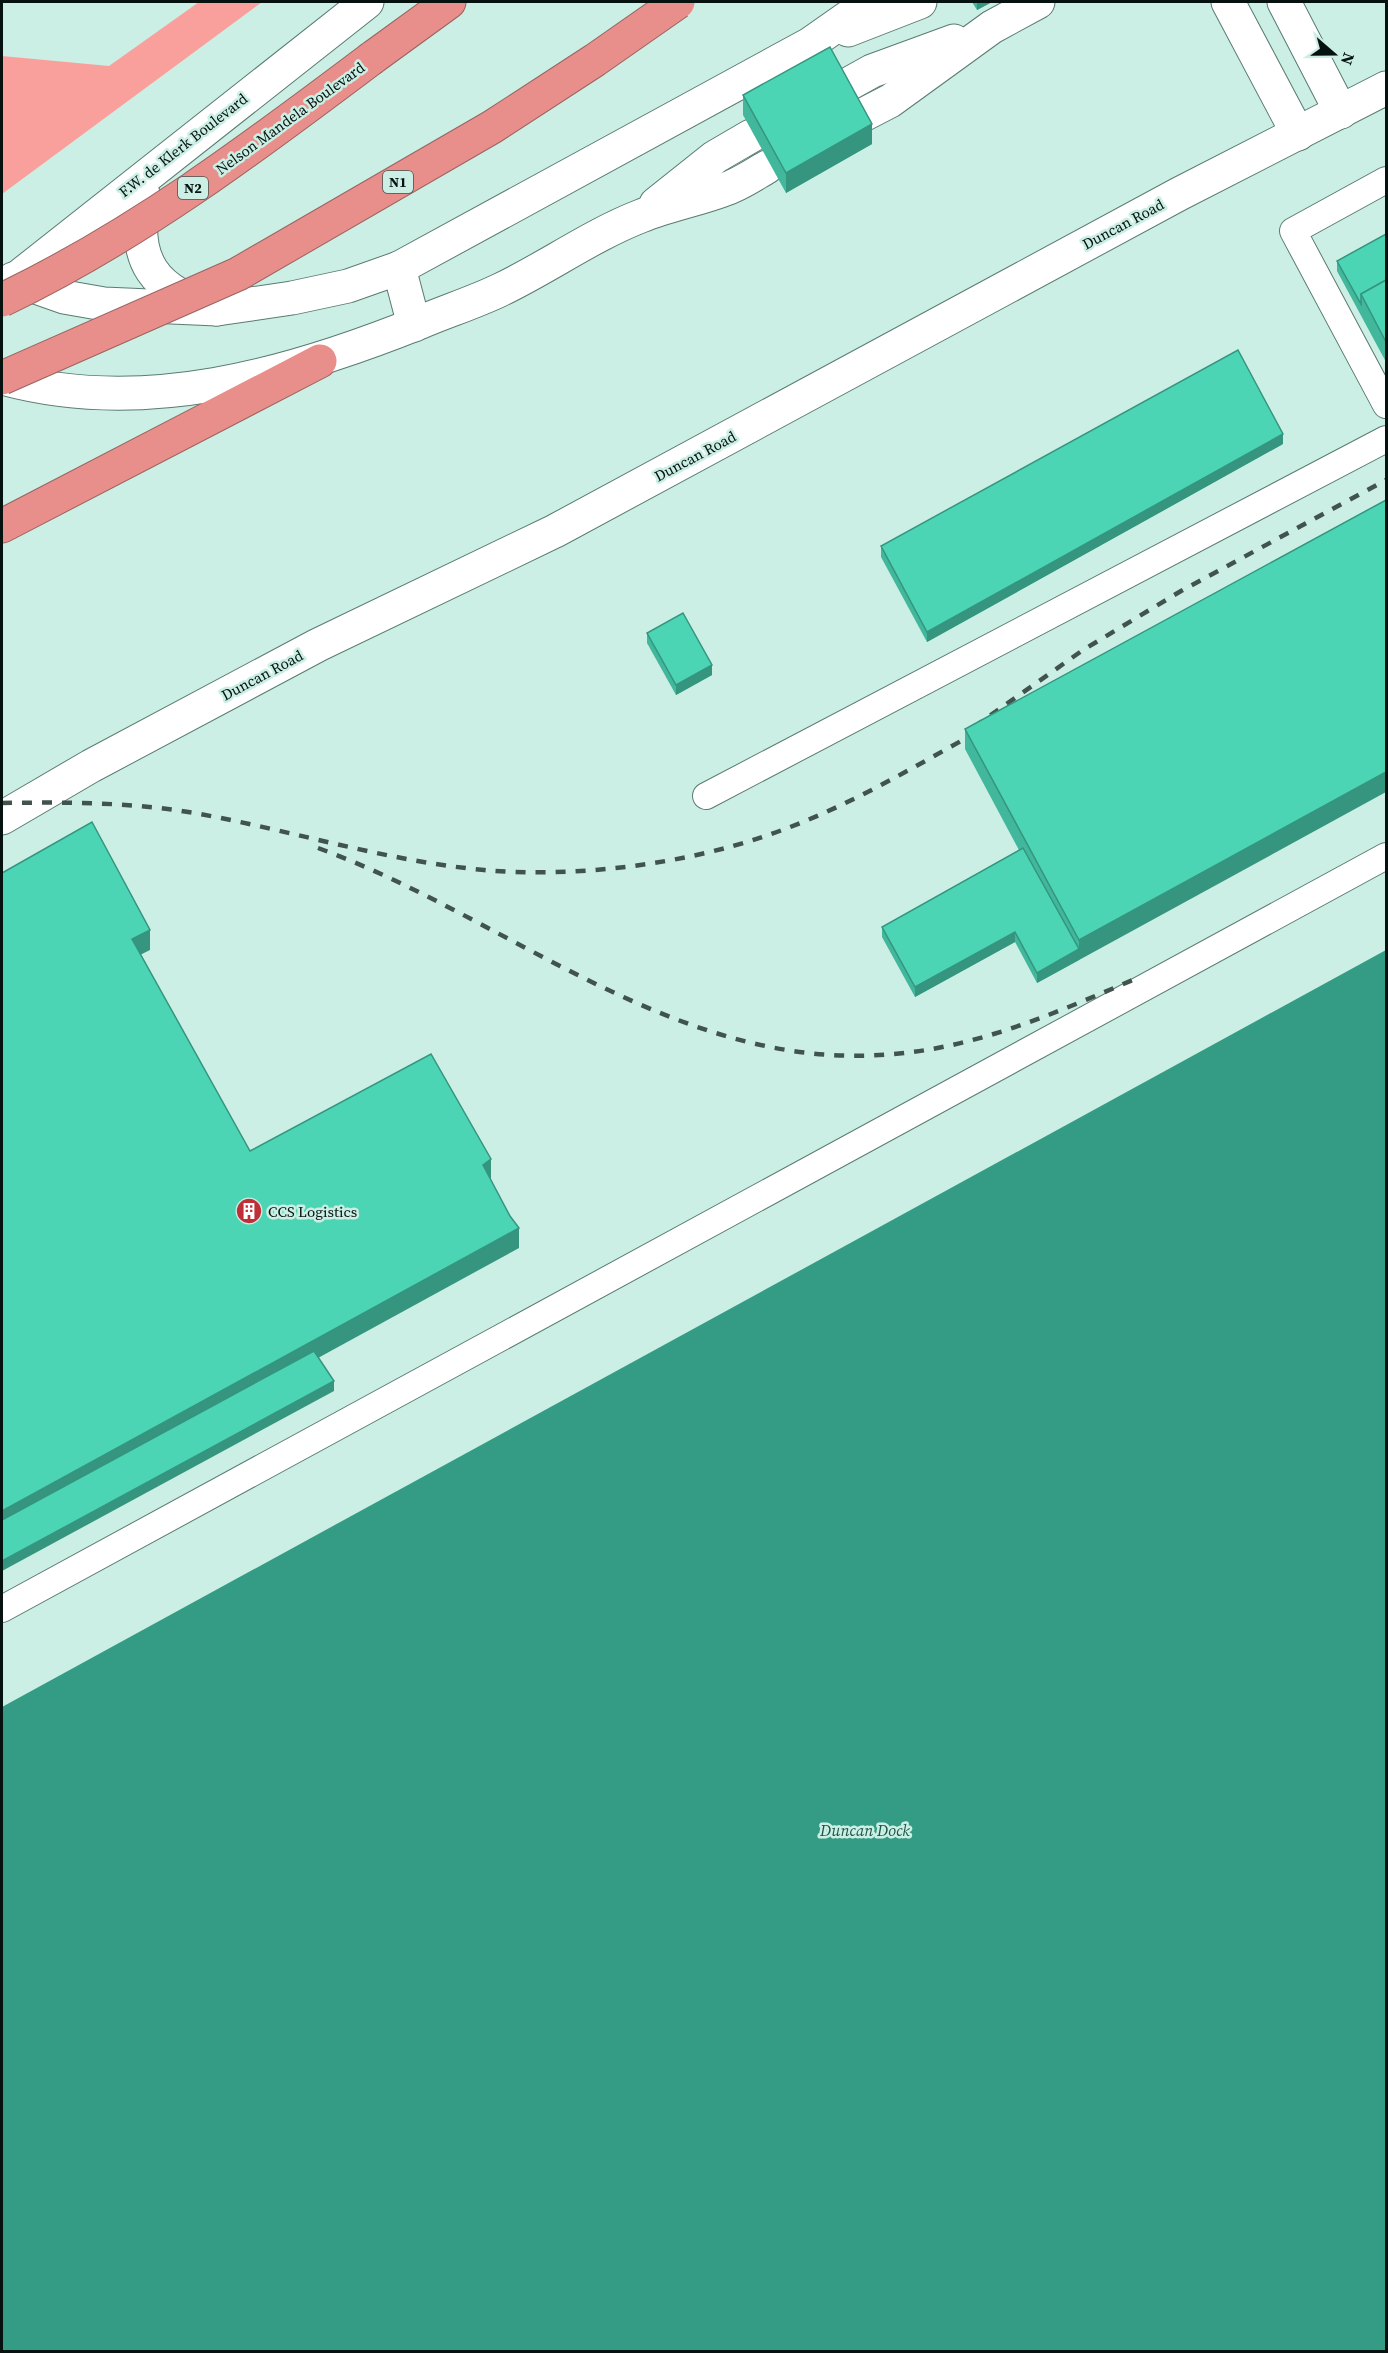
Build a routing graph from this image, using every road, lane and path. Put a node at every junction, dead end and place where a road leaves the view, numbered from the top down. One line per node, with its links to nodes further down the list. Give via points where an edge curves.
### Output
1 (367, 2): 17 (street, F.W. de Klerk Boulevard)
2 (449, 2): 22 (highway, Nelson Mandela Boulevard / N2, bridge, via 245,153 118,238)
3 (678, 2): 26 (highway, N1, bridge, via 492,127 238,274)
4 (870, 2): 10 (street)
5 (920, 2): 10 (street)
6 (1038, 2): 9 (street)
7 (1228, 2): 15 (street)
8 (1284, 2): 13 (street)
9 (992, 27): 11 (street, via 872,71); 14 (street, via 890,101)
10 (810, 44): 21 (street)
11 (845, 86)
12 (1386, 88): 13 (street, Duncan Road)
13 (1341, 112): 15 (street, Duncan Road)
14 (861, 116)
15 (1298, 134): 31 (street, Duncan Road, via 1169,199 555,531 308,650)
16 (751, 136): 20 (street, via 715,157)
17 (174, 152): 22 (street, F.W. de Klerk Boulevard); 23 (street, via 144,195 140,218 146,260 158,281 171,292)
18 (767, 167): 20 (street, via 726,190)
19 (1386, 180): 27 (lane, via 1293,231)
20 (640, 216): 24 (street, via 500,290)
21 (399, 268): 23 (street, via 337,289); 24 (street)
22 (4, 285): 23 (street, via 104,304)
23 (217, 309)
24 (414, 325): 25 (street)
25 (320, 361): 26 (street, via 238,382 147,392 42,387); 29 (highway)
26 (2, 378)
27 (1386, 405)
28 (1386, 439): 30 (lane)
29 (2, 526)
30 (706, 796)
31 (2, 818)
32 (1386, 856): 33 (lane)
33 (2, 1609)

